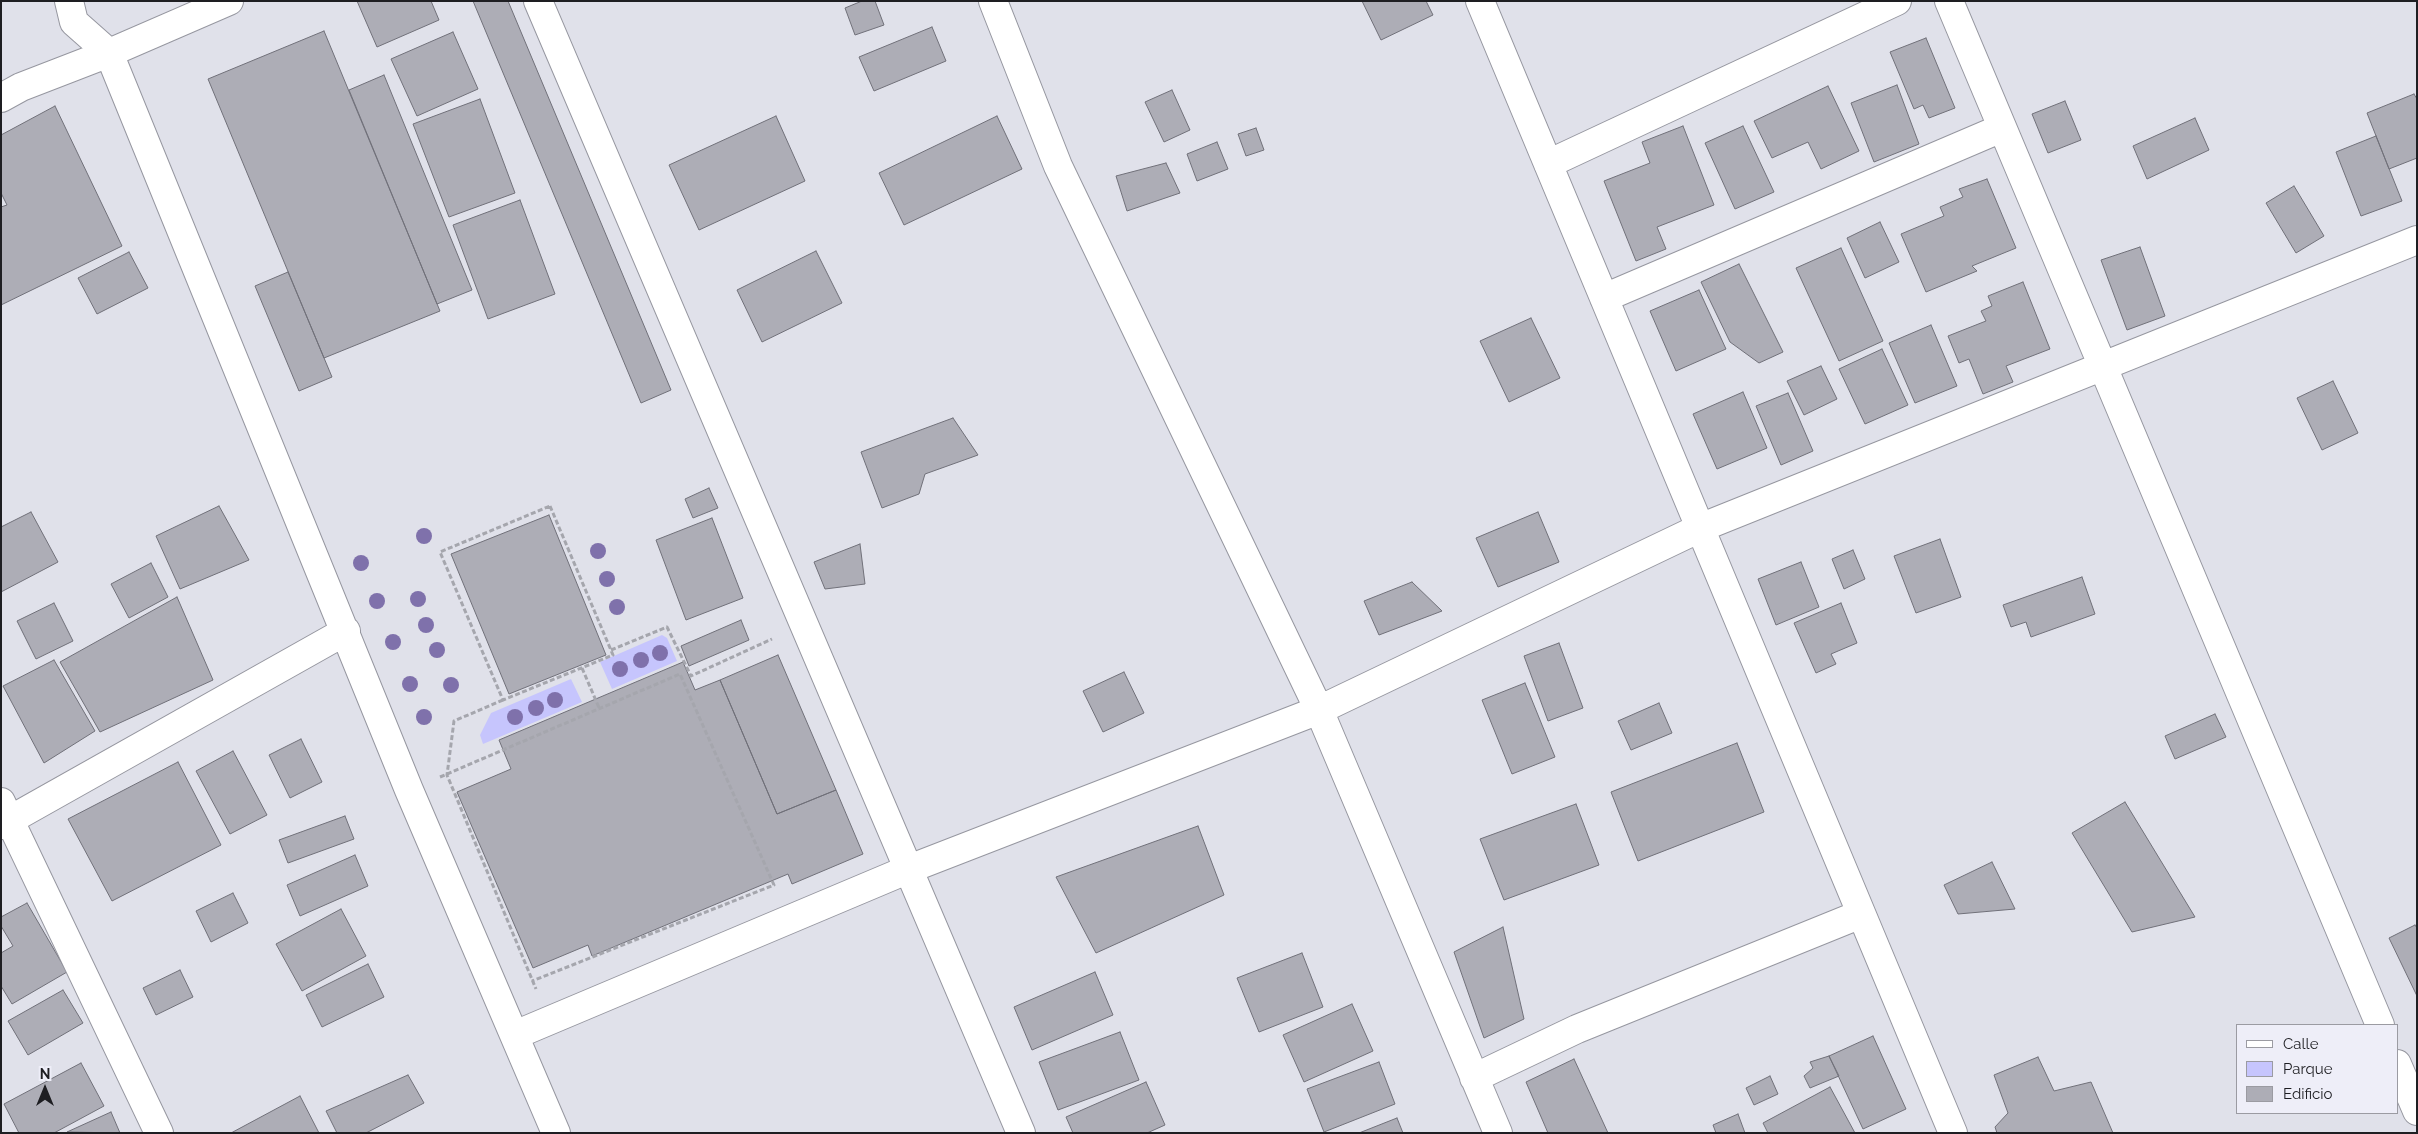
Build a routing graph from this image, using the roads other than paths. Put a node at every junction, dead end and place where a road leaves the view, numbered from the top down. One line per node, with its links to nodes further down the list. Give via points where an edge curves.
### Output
1 (69, 1): 8 (street, via 74,22)
2 (229, 1): 8 (street)
3 (538, 1): 19 (street)
4 (993, 1): 17 (street, via 1058,166)
5 (1480, 1): 11 (street)
6 (1897, 1): 11 (street)
7 (1950, 1): 10 (street)
8 (109, 53): 9 (street); 16 (street)
9 (1, 98)
10 (2002, 128): 13 (street); 14 (street)
11 (1548, 164): 13 (street)
12 (2417, 240): 14 (street)
13 (1604, 298): 15 (street)
14 (2102, 367): 15 (street); 21 (street)
15 (1700, 528): 17 (street); 20 (street)
16 (346, 631): 18 (street); 22 (street, via 409,790)
17 (1319, 710): 19 (street); 24 (street)
18 (4, 816): 26 (street)
19 (909, 869): 22 (street); 28 (street)
20 (1862, 914): 24 (street, via 1577,1029); 30 (street)
21 (2380, 1024)
22 (515, 1035): 27 (street)
23 (2398, 1066): 25 (street)
24 (1474, 1078): 29 (street)
25 (2417, 1111)
26 (159, 1133)
27 (556, 1133)
28 (1021, 1133)
29 (1498, 1133)
30 (1953, 1133)

